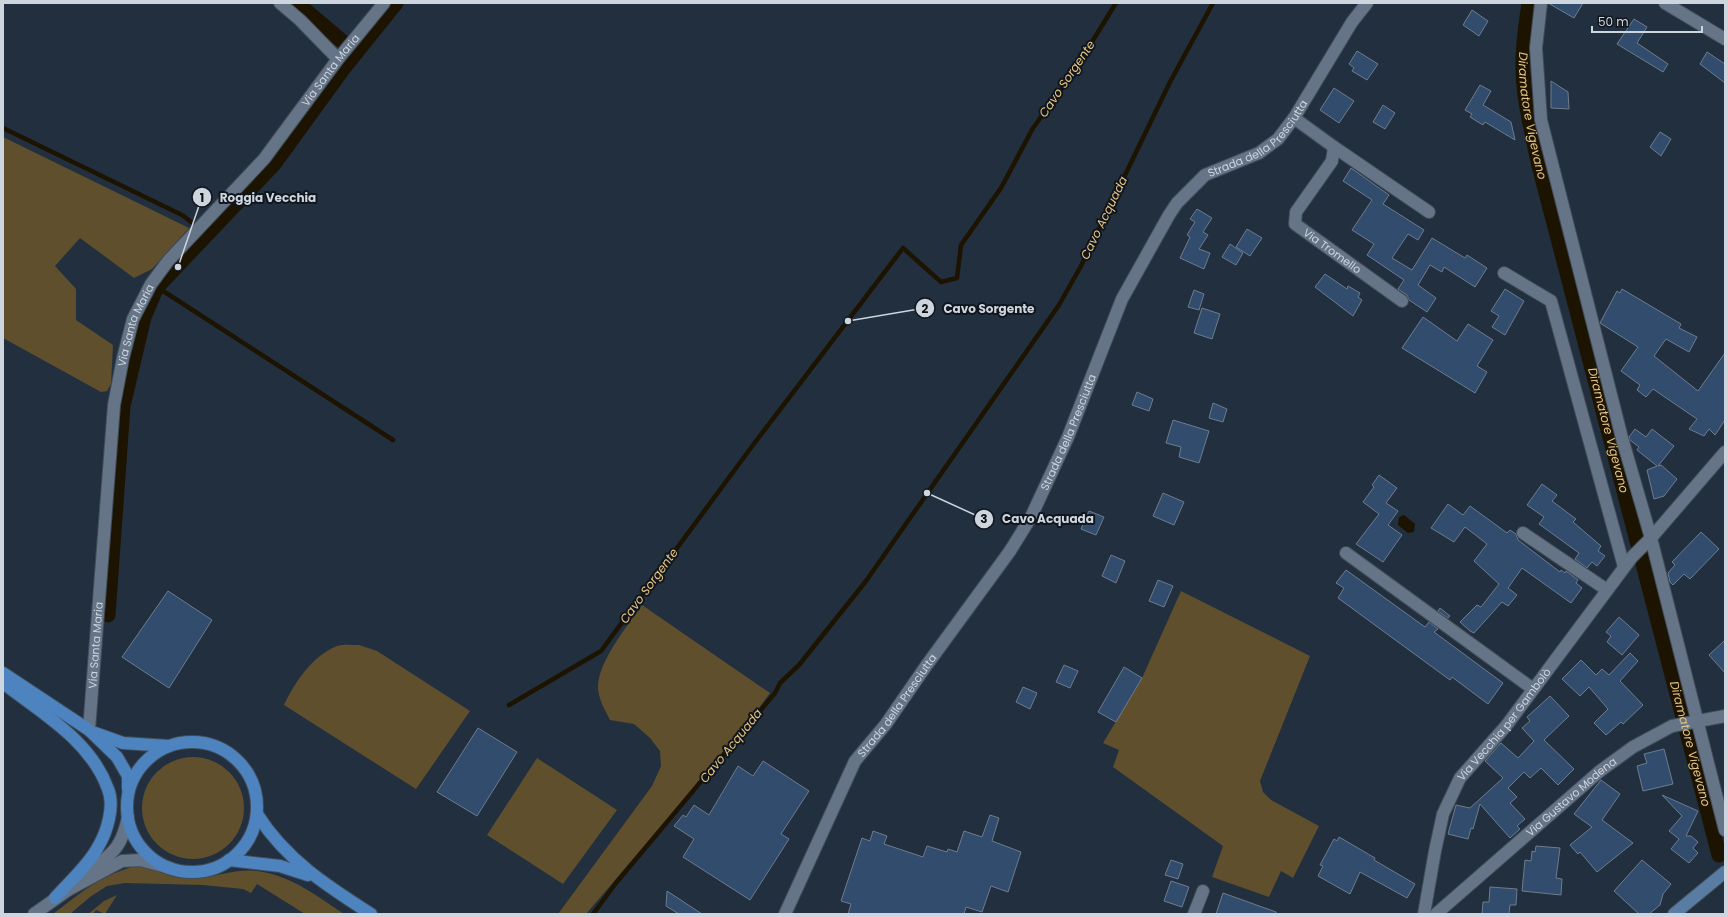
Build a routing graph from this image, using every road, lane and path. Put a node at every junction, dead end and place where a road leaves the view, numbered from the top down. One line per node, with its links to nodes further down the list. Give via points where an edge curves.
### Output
1 (280, 3): 7 (street)
2 (384, 3): 7 (street, Via Santa Maria)
3 (1367, 3): 8 (street, Strada della Presciutta, via 1352,22)
4 (1541, 3): 15 (street, via 1536,48 1541,120)
5 (1665, 3): 6 (street)
6 (1725, 39)
7 (341, 55): 24 (street, Via Santa Maria, via 264,158 168,261 151,284 133,319 114,405)
8 (1294, 118): 9 (street); 39 (street, Strada della Presciutta, via 1278,139 1259,153 1205,175 1187,192 1169,215 1122,299 1068,437 1031,517 1010,552 886,724 855,761)
9 (1334, 148): 10 (street); 12 (street, Via Tromello, via 1332,161 1296,212 1295,224)
10 (1429, 212)
11 (1504, 273): 17 (street, via 1551,301)
12 (1402, 301)
13 (1725, 452): 15 (street, Via Vecchia per Gambolò)
14 (1523, 533): 18 (street)
15 (1648, 540): 17 (street, Via Vecchia per Gambolò); 23 (street)
16 (1346, 552): 21 (street)
17 (1628, 562): 18 (street, Via Vecchia per Gambolò)
18 (1607, 590): 21 (street, Via Vecchia per Gambolò)
19 (3, 674): 24 (main road)
20 (3, 683): 36 (main road, via 74,737 97,767 109,790 110,819 98,848)
21 (1533, 689): 41 (street, Via Vecchia per Gambolò, via 1506,726 1460,778 1444,814)
22 (1725, 716): 23 (street, Via Gustavo Modena)
23 (1696, 721): 29 (street); 42 (street, Via Gustavo Modena, via 1672,726 1633,747 1600,771)
24 (89, 730): 25 (main road, via 123,743); 26 (main road, via 117,757 128,776)
25 (170, 746): 26 (main road, via 155,754 143,765 134,778); 27 (main road, via 192,742 204,743 221,749 236,759 255,790)
26 (129, 794): 28 (main road)
27 (257, 814): 30 (main road, via 248,840 240,852); 33 (main road, via 283,850)
28 (128, 817): 31 (main road, via 133,833 142,848 155,860); 34 (street, via 124,837 115,850)
29 (1725, 830)
30 (229, 860): 31 (main road, via 218,866 194,872); 33 (main road, via 280,866 301,872)
31 (170, 868): 34 (street, via 140,860 122,861)
32 (1725, 872): 43 (main road)
33 (325, 884): 38 (main road)
34 (68, 890): 36 (street)
35 (1203, 891): 40 (street)
36 (55, 898): 37 (street)
37 (34, 914)
38 (371, 914)
39 (785, 914)
40 (1194, 914)
41 (1424, 914)
42 (1436, 914)
43 (1674, 914)

